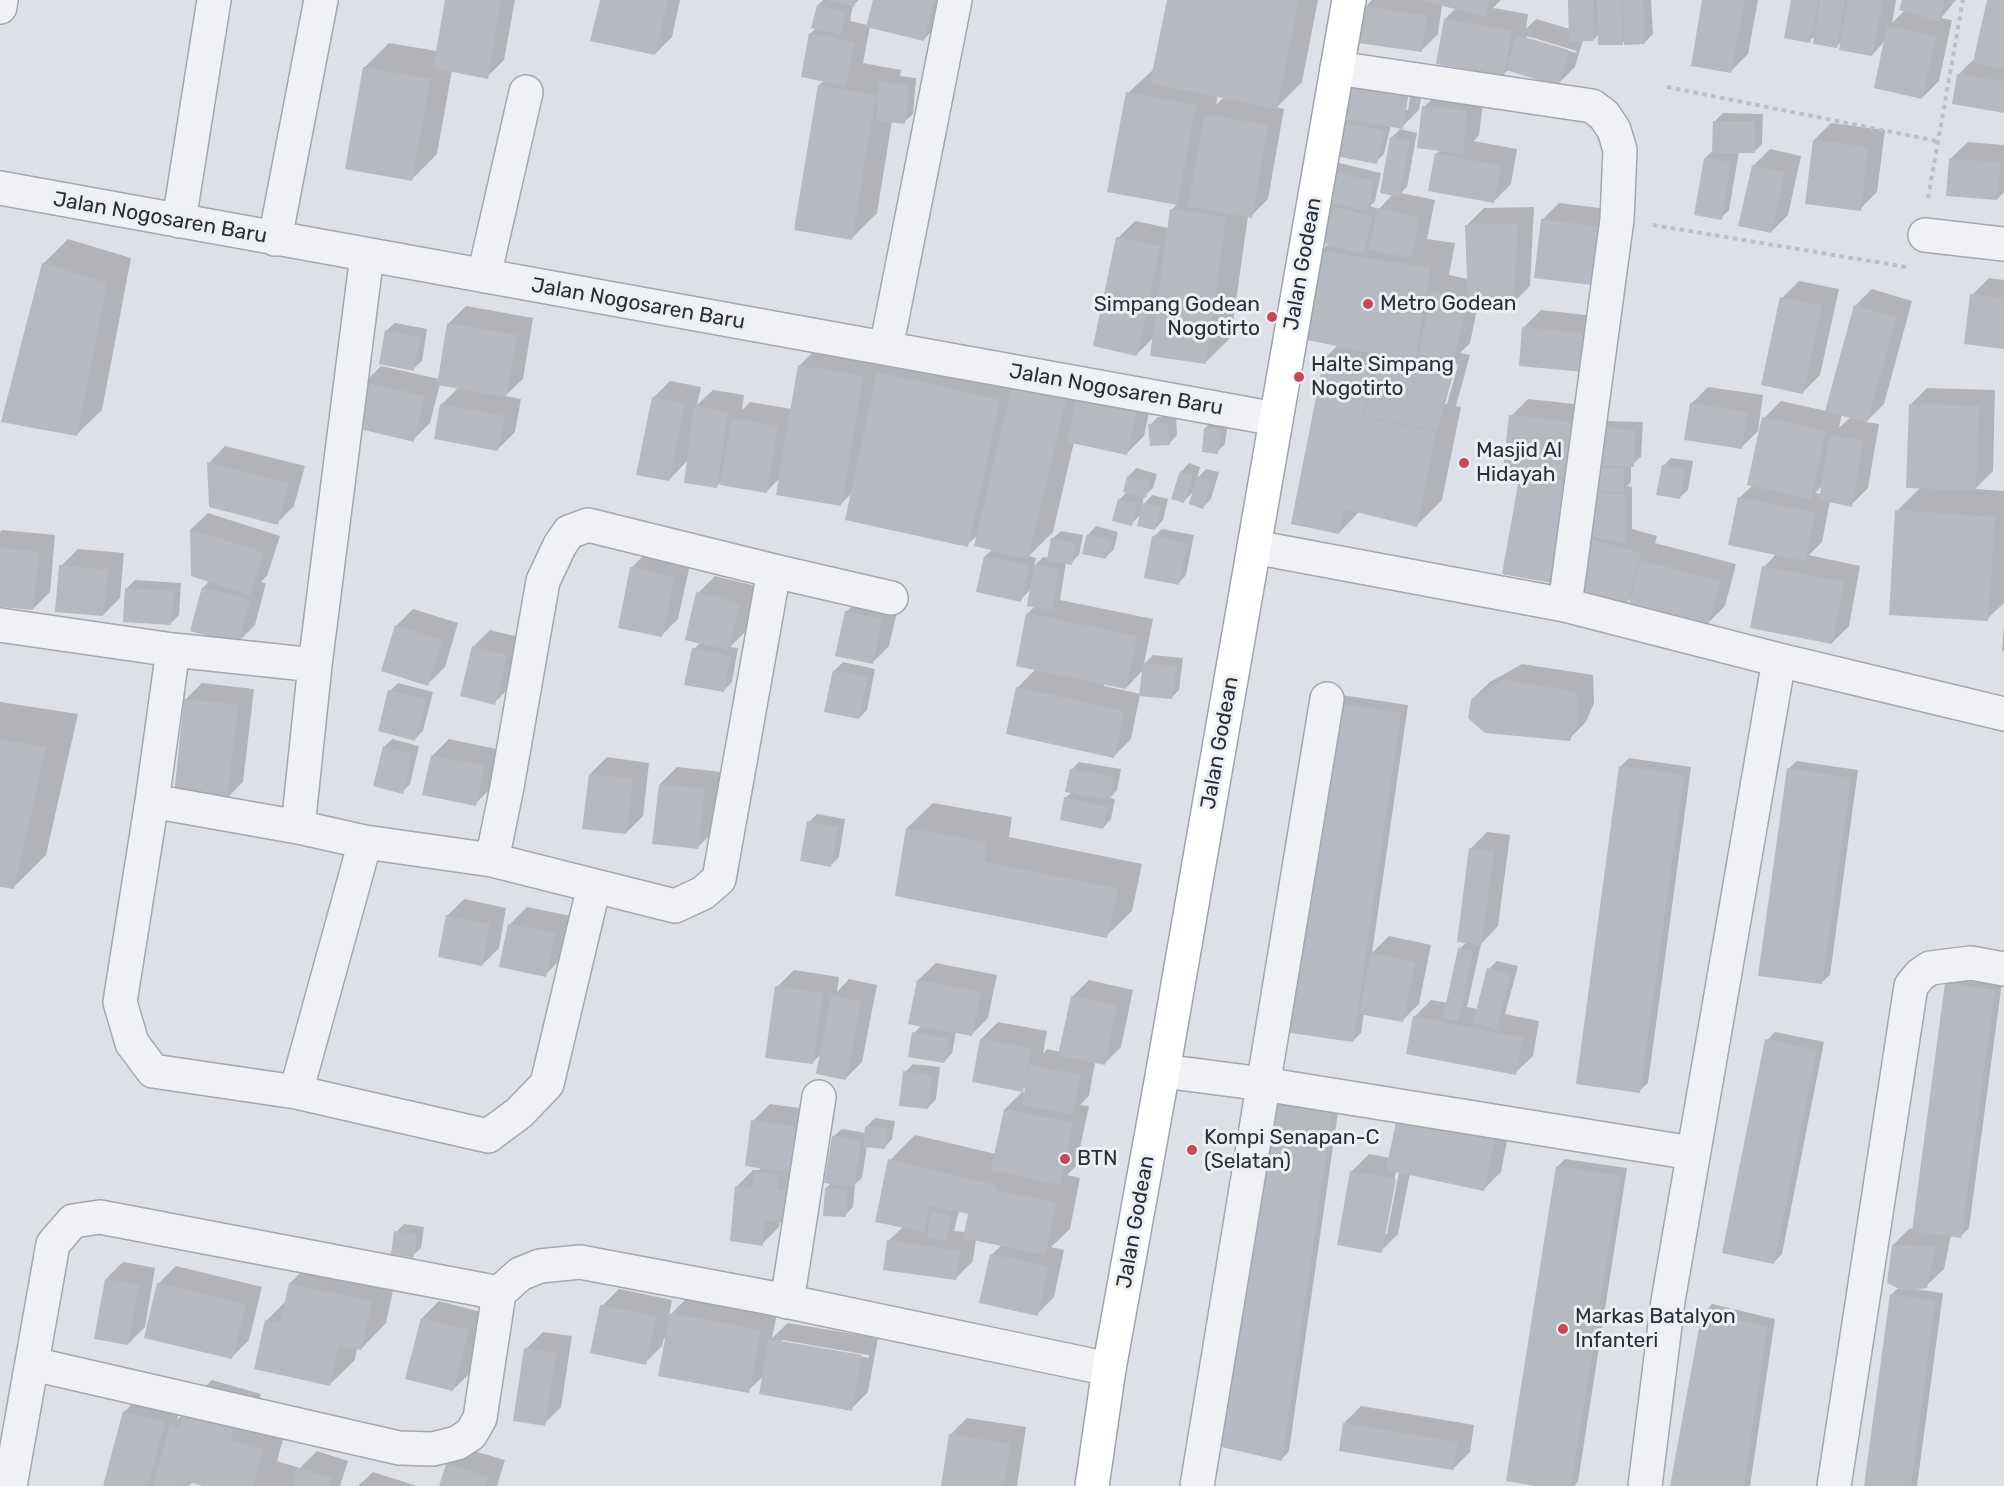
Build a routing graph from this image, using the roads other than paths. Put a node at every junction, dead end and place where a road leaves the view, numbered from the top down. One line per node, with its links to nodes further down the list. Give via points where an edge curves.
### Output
1 (1, 0): 6 (street)
2 (214, 0): 10 (street)
3 (321, 0): 12 (street)
4 (955, 0): 16 (street)
5 (1349, 0): 7 (main road, Jalan Godean)
6 (0, 7)
7 (1337, 68): 17 (main road, Jalan Godean); 21 (street, via 1592,106 1614,130 1620,150 1617,219)
8 (526, 92): 15 (street)
9 (0, 188): 10 (street, Jalan Nogosaren Baru)
10 (179, 221): 12 (street, Jalan Nogosaren Baru)
11 (1925, 235): 13 (street)
12 (275, 239): 14 (street, Jalan Nogosaren Baru)
13 (2004, 244)
14 (367, 255): 15 (street, Jalan Nogosaren Baru); 25 (street)
15 (484, 276): 16 (street, Jalan Nogosaren Baru)
16 (885, 348): 17 (street, Jalan Nogosaren Baru)
17 (1276, 419): 18 (main road, Jalan Godean)
18 (1254, 547): 21 (street); 34 (main road, Jalan Godean)
19 (774, 572): 20 (street); 31 (street, via 588,525 570,532 543,582); 32 (street, via 718,879 703,893 675,906)
20 (891, 598)
21 (1565, 605): 24 (street)
22 (0, 625): 23 (street)
23 (173, 650): 25 (street); 28 (street)
24 (1779, 660): 27 (street); 38 (street)
25 (315, 665): 29 (street)
26 (1327, 699): 35 (street)
27 (2004, 714)
28 (152, 801): 29 (street); 36 (street, via 120,1002 132,1043 153,1071)
29 (298, 828): 30 (street)
30 (365, 842): 31 (street); 36 (street)
31 (492, 860): 32 (street)
32 (594, 886): 36 (street, via 547,1084 519,1113 488,1136)
33 (2004, 969): 47 (street, via 1971,963 1930,968 1911,986)
34 (1163, 1071): 35 (street); 42 (main road, Jalan Godean)
35 (1263, 1084): 38 (street); 45 (street)
36 (296, 1092)
37 (819, 1097): 40 (street)
38 (1692, 1153): 46 (street, via 1668,1301)
39 (499, 1293): 40 (street, via 520,1274 540,1266 580,1262); 41 (street, via 100,1217 73,1221 53,1244); 41 (street, via 480,1418 471,1434 457,1443 433,1449 399,1448)
40 (787, 1302): 42 (street)
41 (33, 1364): 44 (street)
42 (1109, 1369): 43 (main road, Jalan Godean)
43 (1097, 1485)
44 (10, 1486)
45 (1197, 1486)
46 (1645, 1486)
47 (1834, 1486)

